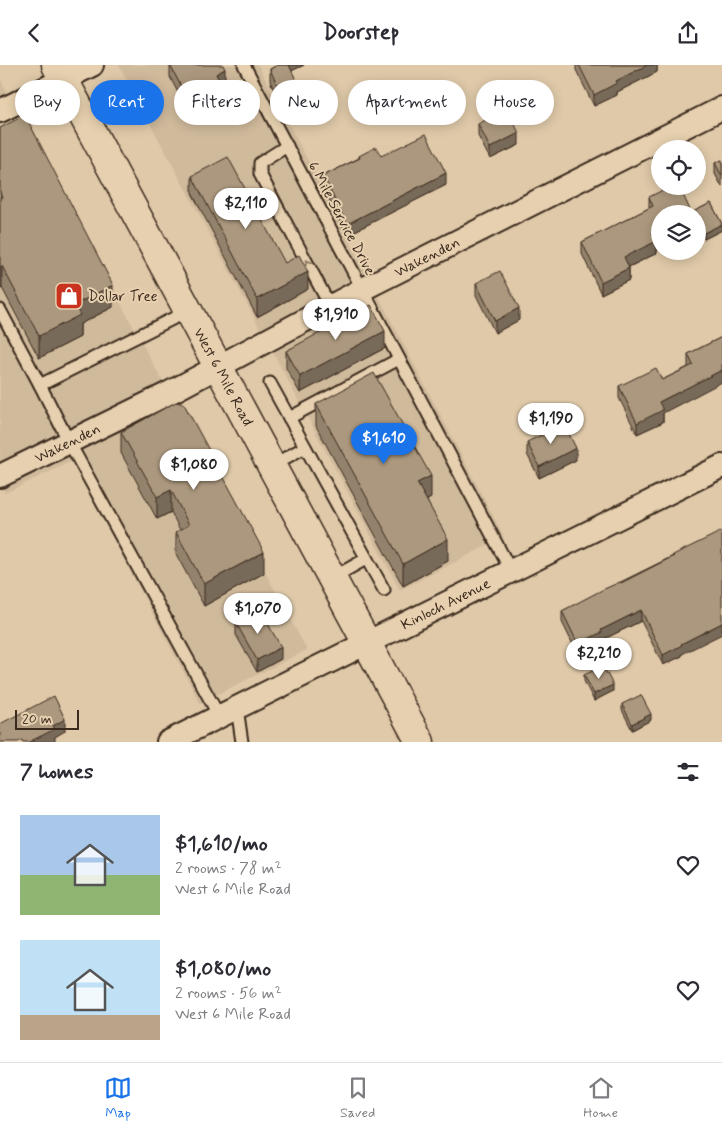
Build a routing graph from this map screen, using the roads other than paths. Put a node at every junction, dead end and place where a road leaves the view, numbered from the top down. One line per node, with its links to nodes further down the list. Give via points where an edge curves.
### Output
1 (92, 65): 3 (street)
2 (244, 65): 6 (lane, 6 Mile Service Drive)
3 (60, 72): 5 (street); 10 (main road, West 6 Mile Road)
4 (722, 108): 7 (street, Wakenden)
5 (0, 111)
6 (287, 146): 7 (lane, 6 Mile Service Drive); 8 (lane, one-way to 6, via 260,174 260,163)
7 (363, 289): 8 (street, Wakenden); 11 (lane, 6 Mile Service Drive)
8 (330, 307): 12 (street, Wakenden)
9 (0, 310): 14 (lane)
10 (188, 311): 12 (main road, West 6 Mile Road); 14 (lane)
11 (399, 359): 15 (lane); 22 (lane, 6 Mile Service Drive)
12 (218, 367): 16 (street, Wakenden); 18 (main road, West 6 Mile Road)
13 (270, 383): 15 (lane)
14 (40, 385): 16 (lane)
15 (289, 418): 17 (lane)
16 (69, 442): 20 (street, Wakenden); 26 (lane, via 209,699)
17 (305, 447): 18 (lane); 21 (lane)
18 (271, 466): 23 (main road, West 6 Mile Road)
19 (722, 466): 22 (street, Kinloch Avenue)
20 (0, 476)
21 (366, 559): 23 (lane); 24 (lane)
22 (511, 571): 25 (street, Kinloch Avenue)
23 (332, 578): 25 (main road, West 6 Mile Road)
24 (384, 590)
25 (367, 643): 26 (street, Kinloch Avenue); 29 (main road, West 6 Mile Road)
26 (228, 712): 27 (street, Kinloch Avenue); 28 (lane)
27 (168, 742)
28 (242, 742)
29 (420, 742)

